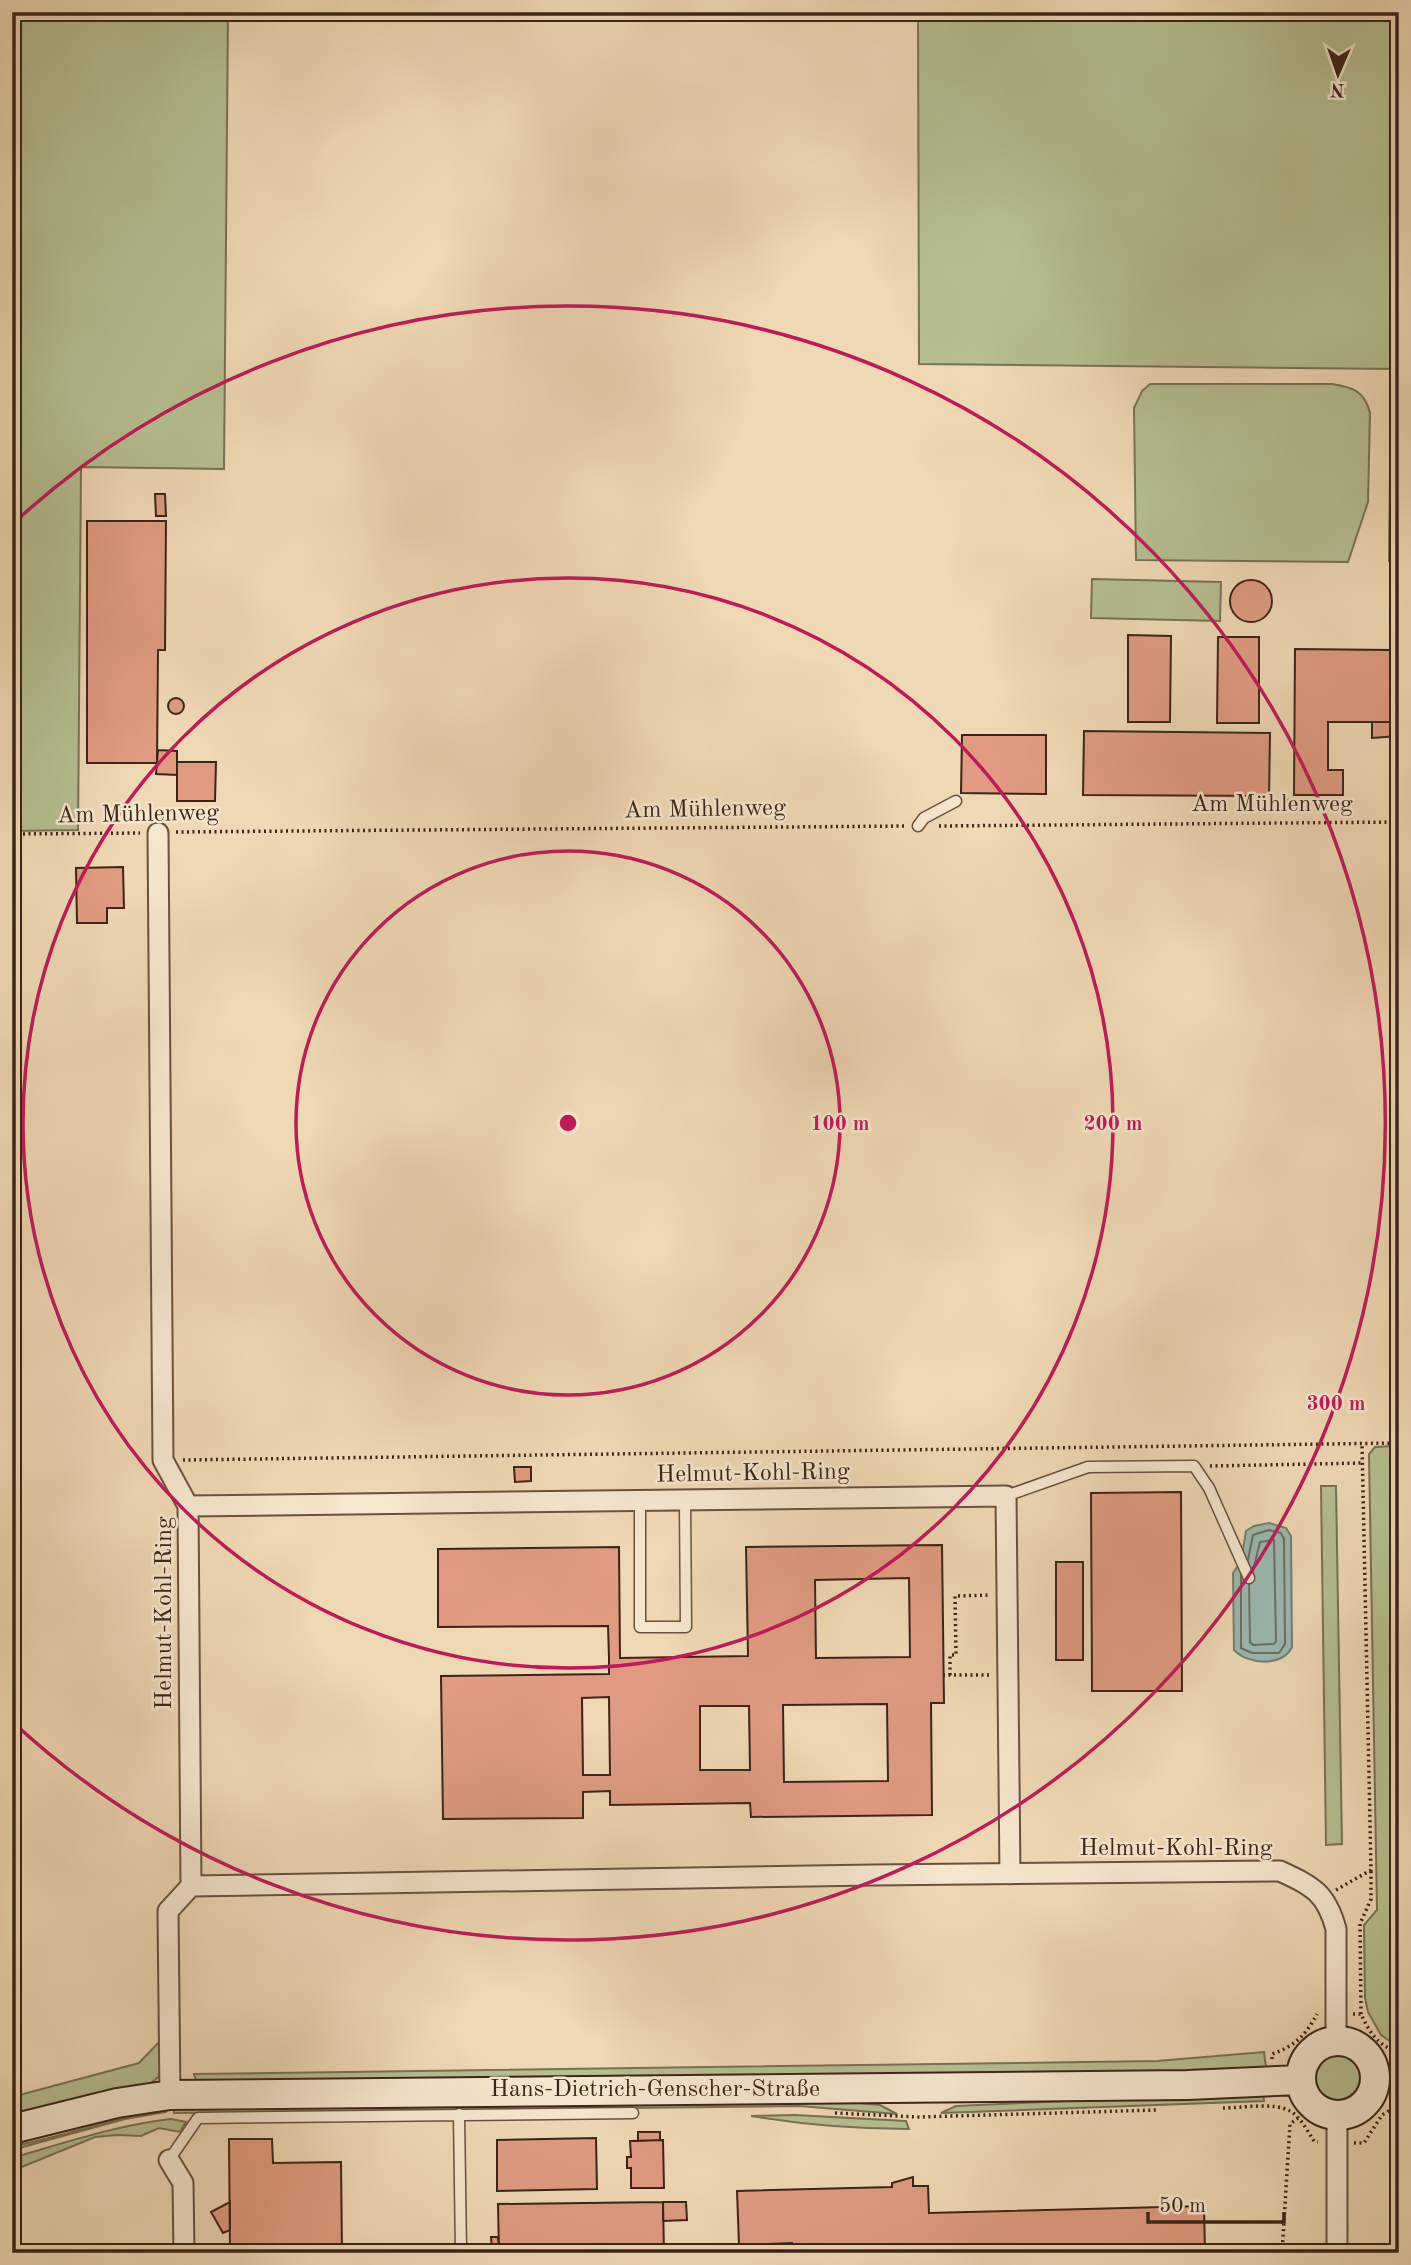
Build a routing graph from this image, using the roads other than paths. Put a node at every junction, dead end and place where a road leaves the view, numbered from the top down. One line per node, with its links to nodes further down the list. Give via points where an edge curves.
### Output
1 (956, 801): 2 (lane)
2 (918, 826)
3 (158, 832): 7 (street, via 163,1461)
4 (1006, 1496): 6 (street, Helmut-Kohl-Ring); 8 (lane, via 1088,1467 1194,1466 1209,1488); 9 (street)
5 (640, 1500): 6 (street, Helmut-Kohl-Ring); 6 (lane, via 640,1627 686,1627); 7 (street, Helmut-Kohl-Ring)
6 (685, 1500)
7 (188, 1506): 10 (street, Helmut-Kohl-Ring)
8 (1249, 1578)
9 (1010, 1874): 10 (street, Helmut-Kohl-Ring); 11 (street, Helmut-Kohl-Ring, via 1280,1871 1310,1885 1332,1913 1336,1929)
10 (191, 1886): 14 (street, via 168,1911)
11 (1336, 2040): 12 (street, via 1359,2047); 13 (street, via 1306,2057)
12 (1387, 2079): 18 (street)
13 (1300, 2080): 14 (street, Hans-Dietrich-Genscher-Straße, via 1188,2085); 18 (street, via 1308,2101)
14 (170, 2095): 17 (street, Hans-Dietrich-Genscher-Straße)
15 (633, 2113): 16 (lane)
16 (459, 2114): 19 (lane, via 198,2118); 21 (lane)
17 (12, 2129)
18 (1336, 2129): 22 (street)
19 (169, 2160): 20 (street, via 183,2183)
20 (184, 2253)
21 (460, 2253)
22 (1337, 2253)

